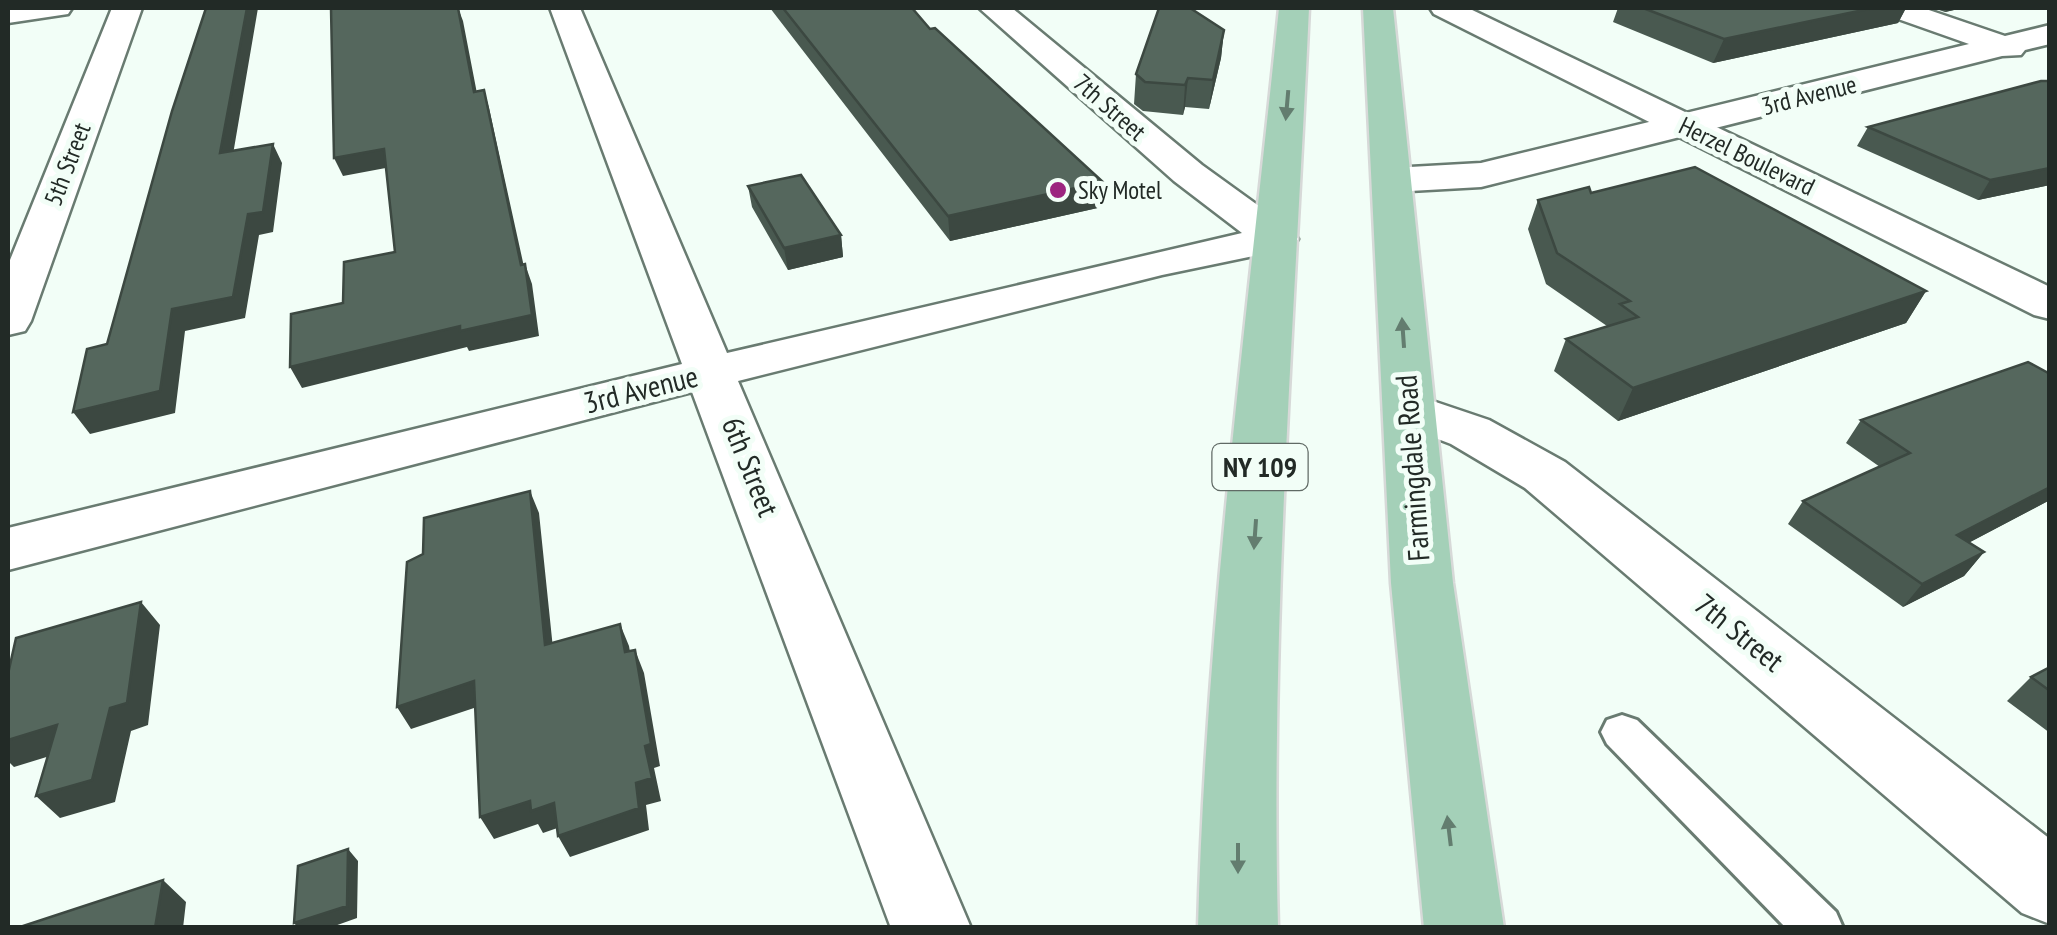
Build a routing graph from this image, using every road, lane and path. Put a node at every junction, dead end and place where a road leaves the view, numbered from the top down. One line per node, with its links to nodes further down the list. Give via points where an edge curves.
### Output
1 (57, 8): 9 (street)
2 (127, 8): 17 (street, 5th Street)
3 (565, 8): 18 (street, 6th Street)
4 (994, 8): 15 (street, 7th Street)
5 (1294, 8): 15 (main road, NY 109, one-way to 15)
6 (1378, 8): 14 (main road, Farmingdale Road)
7 (1445, 8): 13 (street, Herzel Boulevard)
8 (1895, 8): 11 (street)
9 (8, 14)
10 (2050, 34): 11 (street, 3rd Avenue)
11 (2005, 46): 12 (street); 13 (street, 3rd Avenue)
12 (2050, 62)
13 (1686, 126): 14 (street, 3rd Avenue, via 1469,178); 16 (street, Herzel Boulevard)
14 (1392, 180): 19 (main road, Farmingdale Road, one-way to 14)
15 (1276, 240): 18 (street, 3rd Avenue); 24 (main road, NY 109, one-way to 24, via 1244,713)
16 (2050, 304)
17 (8, 321)
18 (712, 372): 20 (street, 3rd Avenue); 23 (street, 6th Street)
19 (1409, 409): 22 (street, 7th Street, via 1470,432 1545,476); 25 (main road, Farmingdale Road, one-way to 19, via 1422,583)
20 (8, 549)
21 (1622, 732): 26 (lane)
22 (2050, 888)
23 (932, 928)
24 (1238, 928)
25 (1464, 928)
26 (1819, 928)

